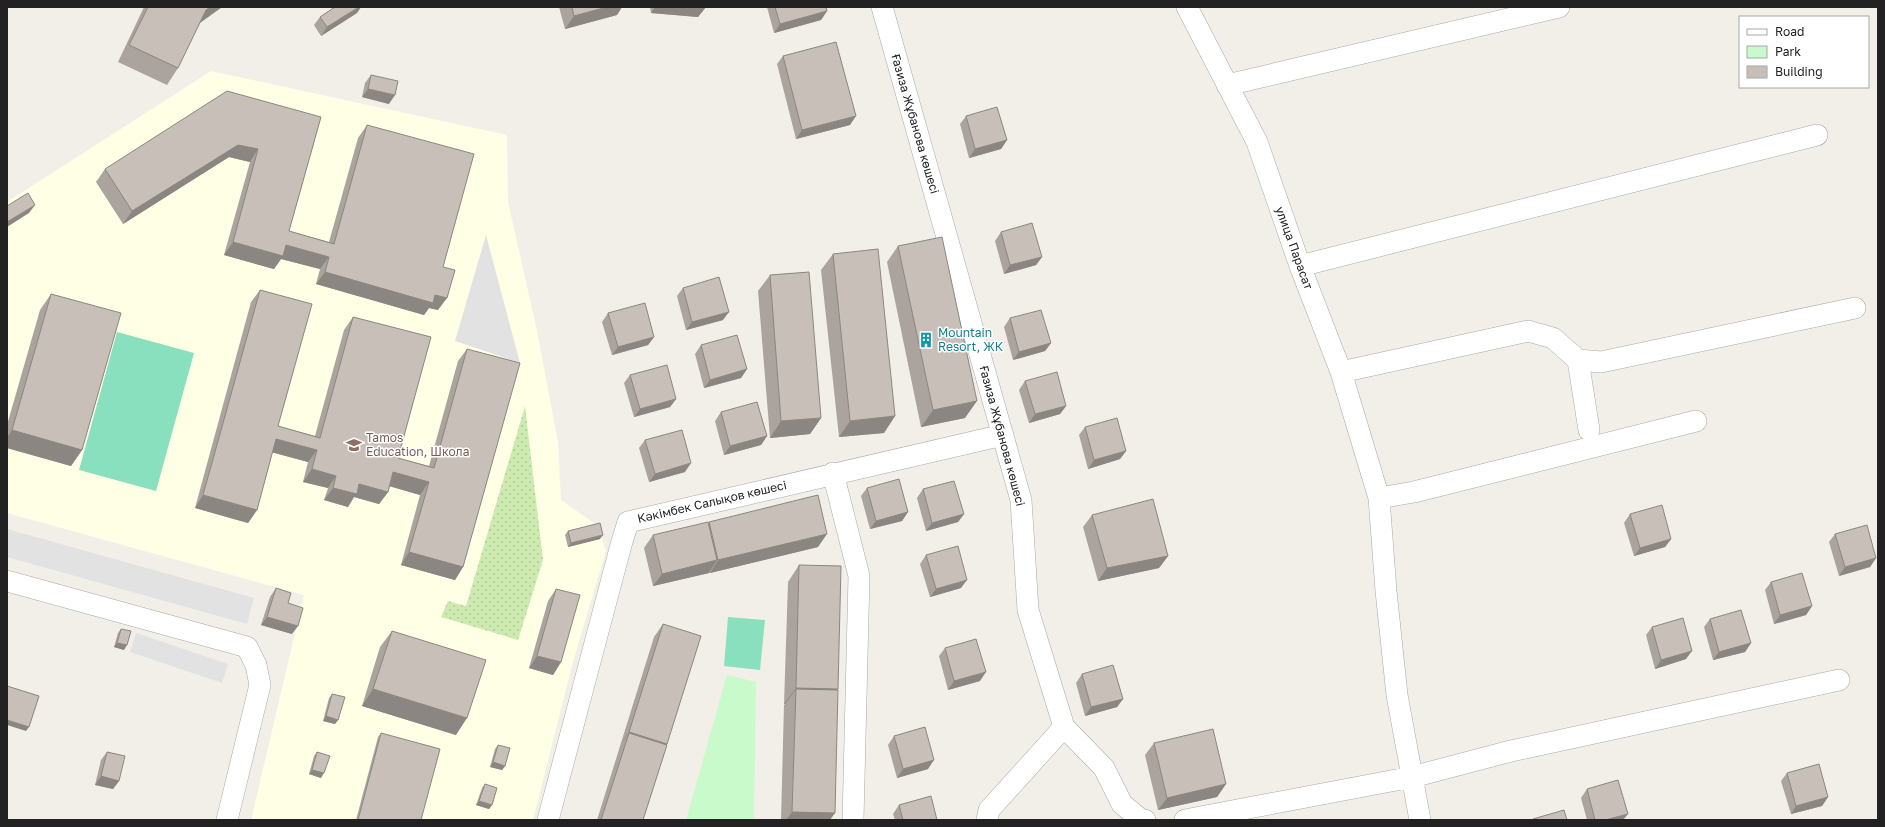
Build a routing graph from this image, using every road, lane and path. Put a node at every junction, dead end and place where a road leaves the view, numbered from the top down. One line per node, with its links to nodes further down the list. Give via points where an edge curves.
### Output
1 (882, 7): 12 (street, Ғазиза Жұбанова көшесі)
2 (1187, 7): 4 (street, улица Парасат)
3 (1559, 7): 4 (street)
4 (1227, 85): 6 (street, улица Парасат, via 1257,142)
5 (1817, 135): 6 (street)
6 (1300, 266): 9 (street, улица Парасат)
7 (1855, 308): 8 (street, via 1601,362)
8 (1578, 360): 9 (street, via 1554,338 1528,331); 11 (street)
9 (1341, 372): 14 (street, улица Парасат)
10 (1696, 421): 14 (street, via 1414,492)
11 (1589, 430)
12 (1003, 435): 13 (street, Кәкімбек Салықов көшесі); 17 (street, Ғазиза Жұбанова көшесі, via 1021,500 1028,610)
13 (833, 473): 20 (street, Кәкімбек Салықов көшесі, via 628,522); 21 (street, via 859,576)
14 (1379, 498): 18 (street, улица Парасат, via 1386,591 1398,694)
15 (7, 581): 19 (street, via 247,647 256,665 260,685)
16 (1838, 680): 18 (street, via 1511,751)
17 (1064, 727): 22 (street, via 988,810); 23 (street, via 1104,768 1122,804 1140,819)
18 (1412, 777): 24 (street); 25 (street, улица Парасат)
19 (227, 820)
20 (548, 820)
21 (853, 820)
22 (987, 820)
23 (1145, 820)
24 (1185, 820)
25 (1420, 820)

